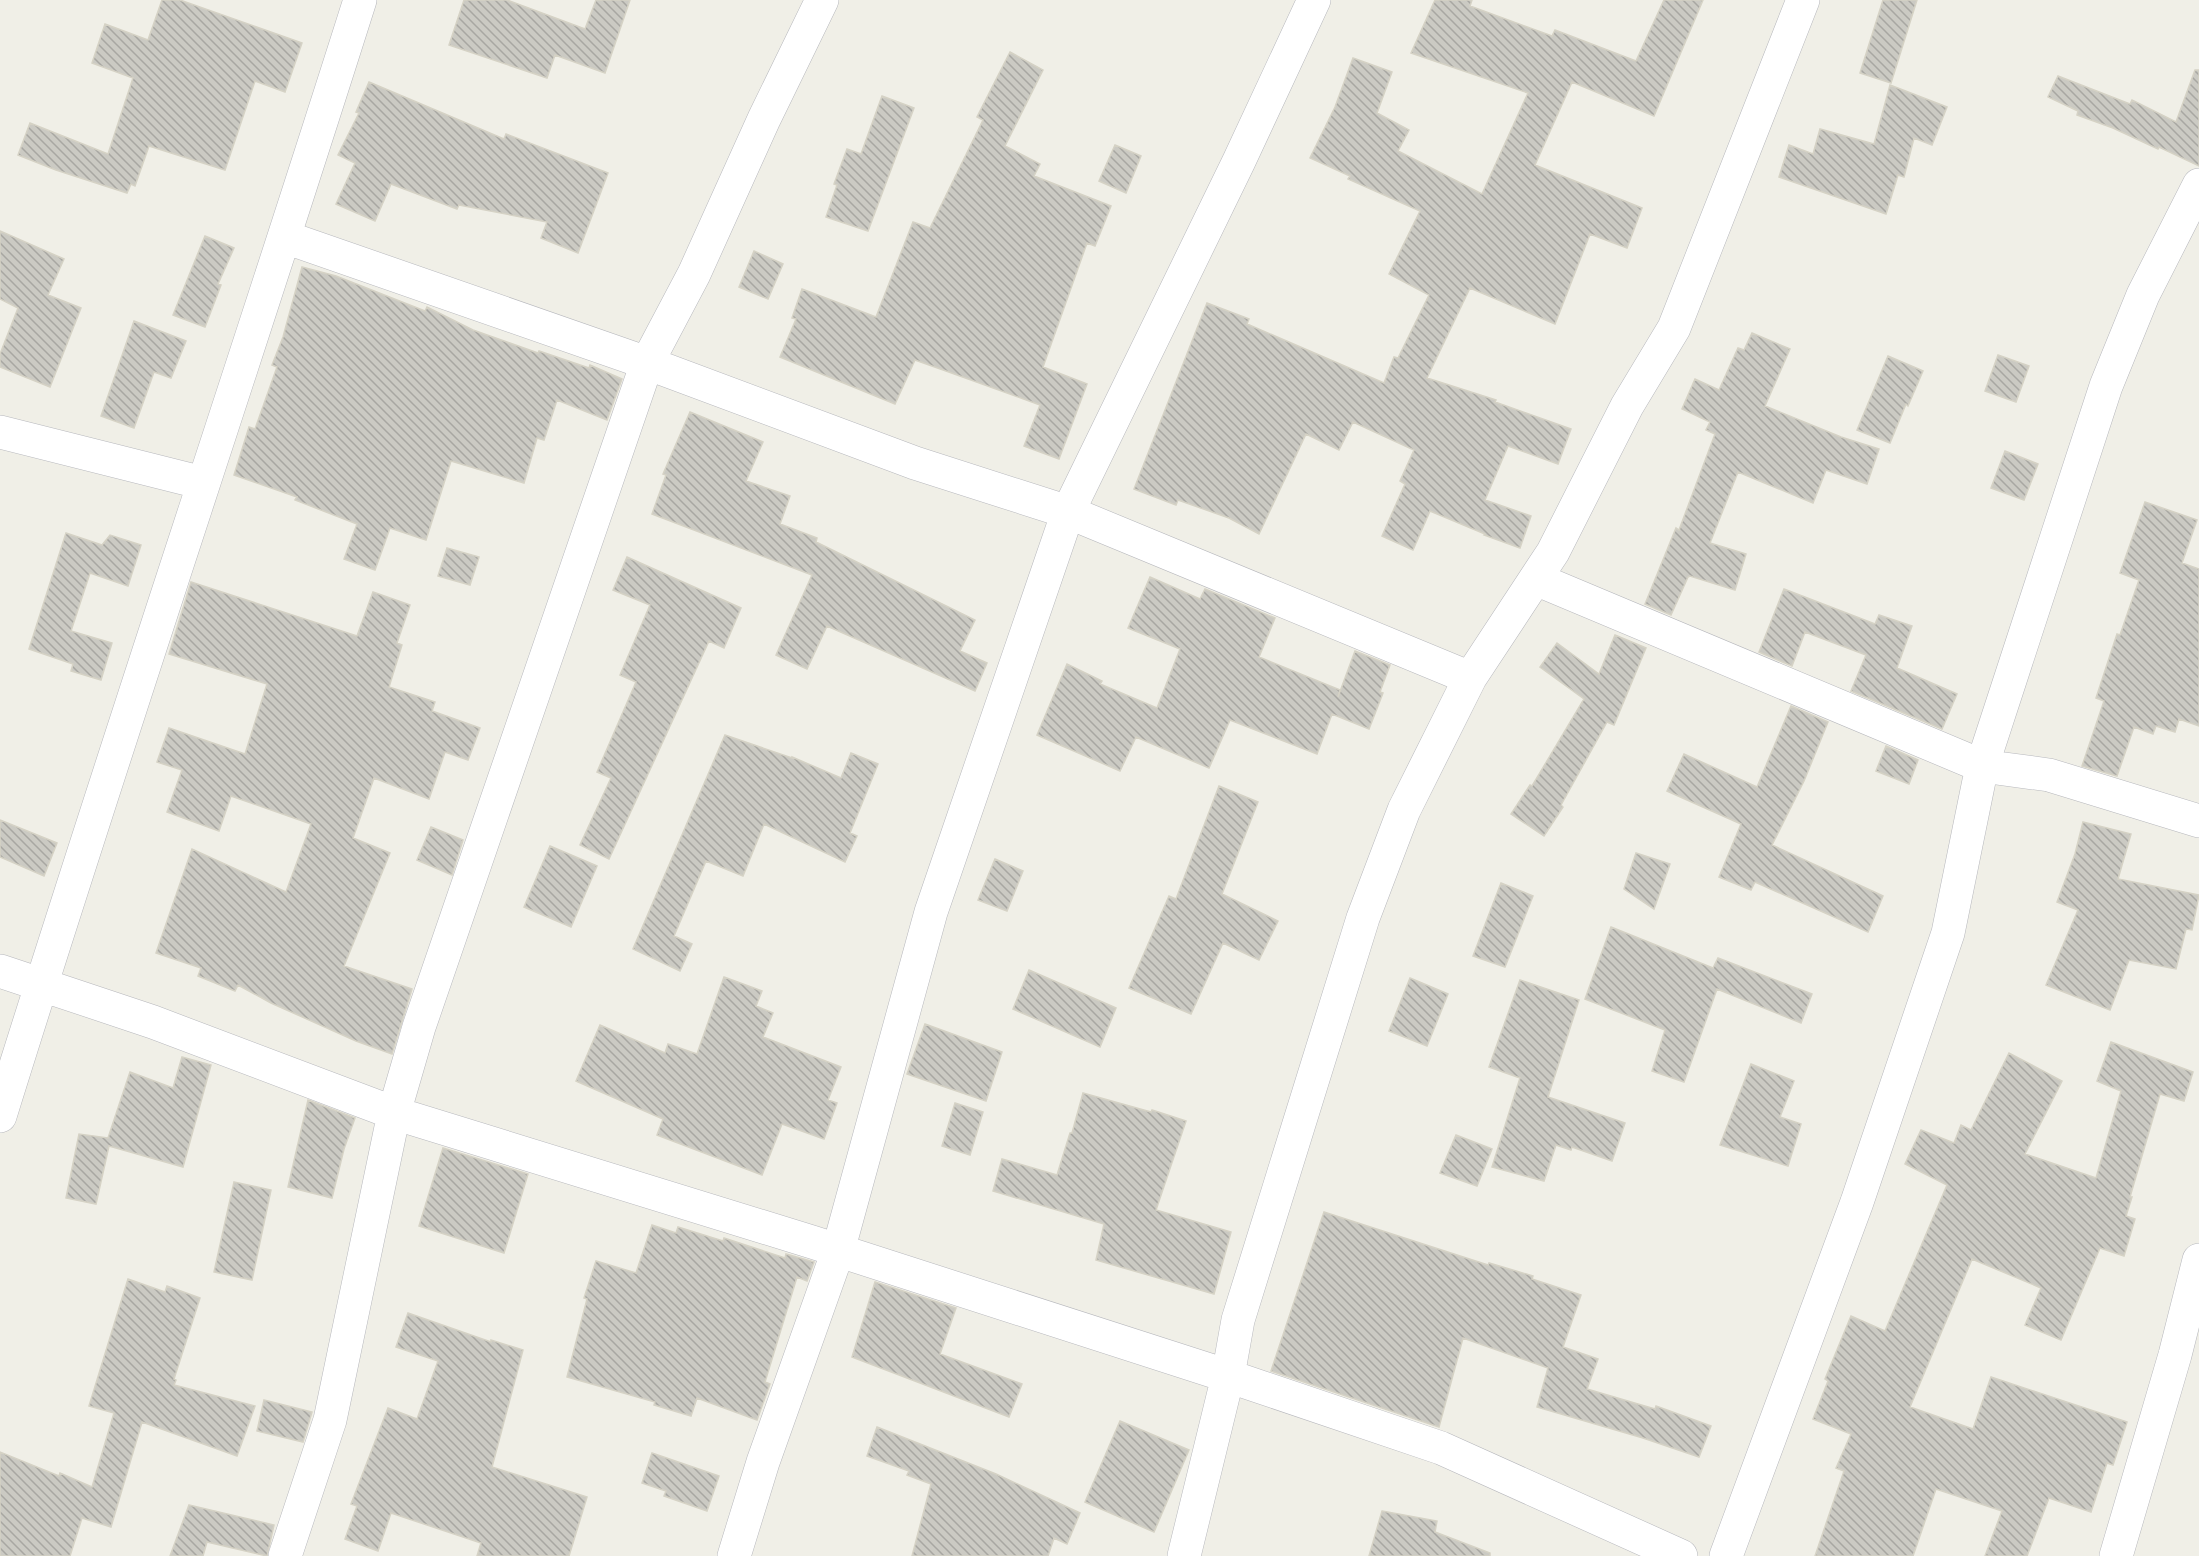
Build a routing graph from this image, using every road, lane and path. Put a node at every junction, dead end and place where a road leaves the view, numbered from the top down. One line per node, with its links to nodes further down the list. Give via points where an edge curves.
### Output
1 (360, 0): 6 (street)
2 (822, 0): 7 (street, via 694,274)
3 (1314, 0): 10 (street)
4 (1803, 0): 11 (street, via 1674,328 1627,406 1554,552)
5 (2199, 185): 13 (street, via 2143,295 2106,386)
6 (285, 237): 7 (street); 9 (street)
7 (647, 363): 10 (street, via 915,463); 17 (street, via 419,1027)
8 (0, 432): 9 (street)
9 (204, 483): 16 (street)
10 (1068, 512): 12 (street); 19 (street, via 931,912)
11 (1536, 579): 12 (street); 13 (street)
12 (1470, 678): 22 (street, via 1404,810 1363,918 1238,1320)
13 (1982, 766): 14 (street, via 2049,775); 27 (street, via 1948,933 1857,1202)
14 (2199, 821)
15 (0, 971): 16 (street)
16 (42, 985): 17 (street, via 153,1022); 18 (street)
17 (394, 1113): 19 (street); 23 (street, via 330,1420)
18 (0, 1116)
19 (838, 1251): 22 (street); 24 (street)
20 (2199, 1260): 21 (street)
21 (2193, 1310): 28 (street)
22 (1228, 1376): 25 (street); 26 (street, via 1441,1448)
23 (285, 1556)
24 (734, 1556)
25 (1184, 1556)
26 (1681, 1556)
27 (1726, 1556)
28 (2116, 1556)

